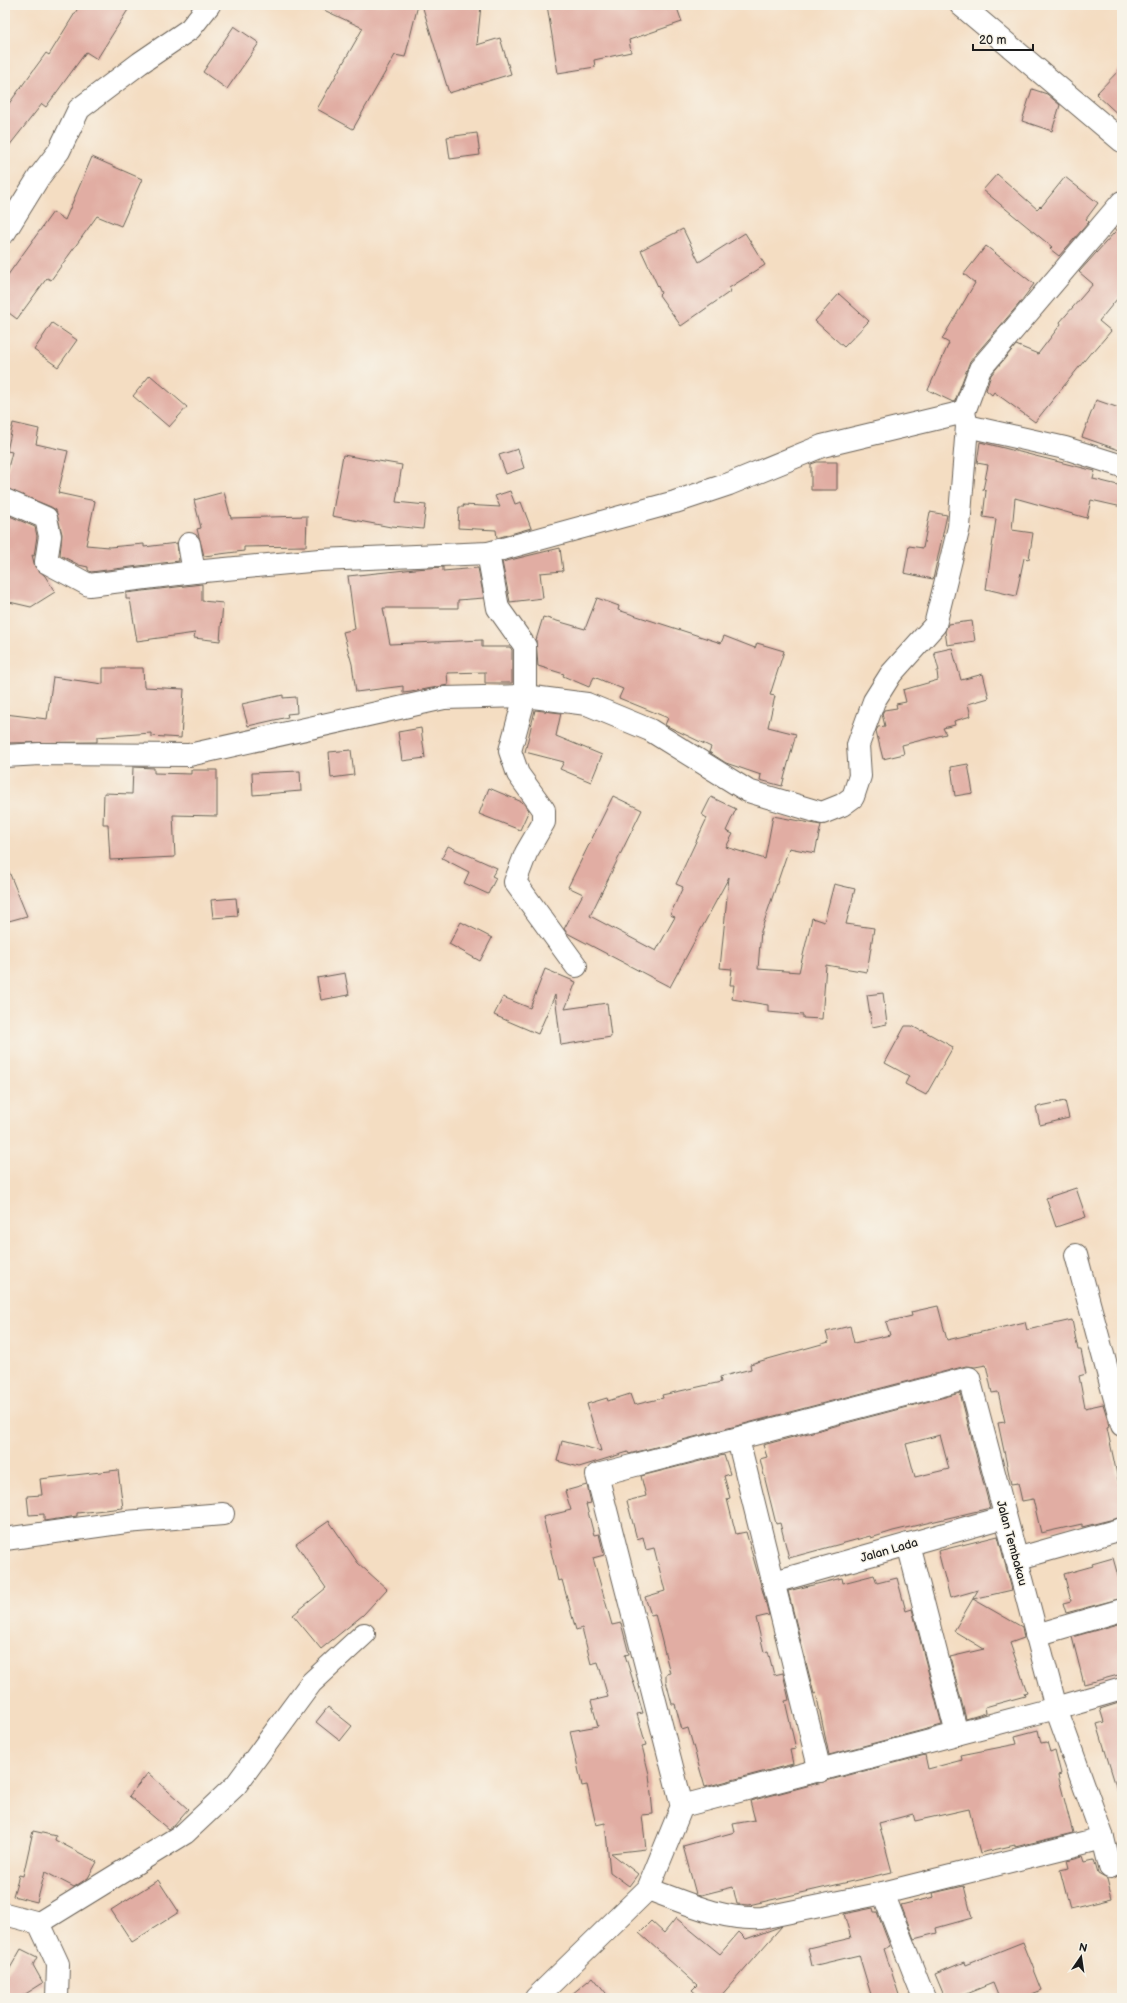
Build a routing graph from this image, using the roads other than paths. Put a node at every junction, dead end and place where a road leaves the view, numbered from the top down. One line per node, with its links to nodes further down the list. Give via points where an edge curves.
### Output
1 (209, 5): 5 (street, via 190,29 79,109 59,151)
2 (961, 5): 3 (street)
3 (1122, 141)
4 (1122, 202): 6 (street, via 980,369)
5 (5, 232)
6 (966, 419): 7 (street); 10 (street, via 822,446 729,484 675,502); 12 (street, via 959,527 935,625 891,674 874,701 858,745 860,776 853,797 842,805 822,813 748,791 650,730 586,704)
7 (1122, 466)
8 (5, 500): 11 (street, via 46,518 50,536 46,562 88,585)
9 (189, 544): 11 (street)
10 (488, 553): 11 (street, via 320,560); 12 (street, via 498,608 525,646)
11 (194, 572)
12 (524, 696): 13 (street, via 444,698 189,754); 14 (street, via 510,751 518,774 544,810 544,822 526,853 515,882)
13 (5, 756)
14 (576, 966)
15 (1076, 1254): 16 (street)
16 (1122, 1425)
17 (738, 1439): 19 (street, Jalan Tembakau, via 969,1378); 24 (street); 32 (street, via 596,1475)
18 (223, 1514): 21 (street, via 126,1522)
19 (1005, 1517): 22 (street, Jalan Lada); 23 (street, Jalan Tembakau)
20 (1122, 1528): 23 (street)
21 (5, 1539)
22 (908, 1544): 24 (street, Jalan Lada); 30 (street)
23 (1016, 1559): 27 (street, Jalan Tembakau)
24 (774, 1582): 31 (street)
25 (1122, 1610): 27 (street)
26 (364, 1634): 38 (street, via 311,1683 236,1785 185,1833)
27 (1036, 1634): 29 (street, Jalan Tembakau)
28 (1122, 1689): 29 (street)
29 (1056, 1708): 30 (street); 33 (street, Jalan Tembakau)
30 (957, 1734): 31 (street)
31 (820, 1771): 32 (street)
32 (682, 1806): 35 (street)
33 (1103, 1838): 34 (street, Jalan Tembakau); 36 (street)
34 (1110, 1867)
35 (648, 1889): 36 (street, via 724,1916 743,1919 761,1918); 40 (street)
36 (883, 1893): 41 (street)
37 (5, 1914): 38 (street)
38 (40, 1923): 39 (street, via 58,1964)
39 (57, 1998)
40 (536, 1998)
41 (924, 1998)

